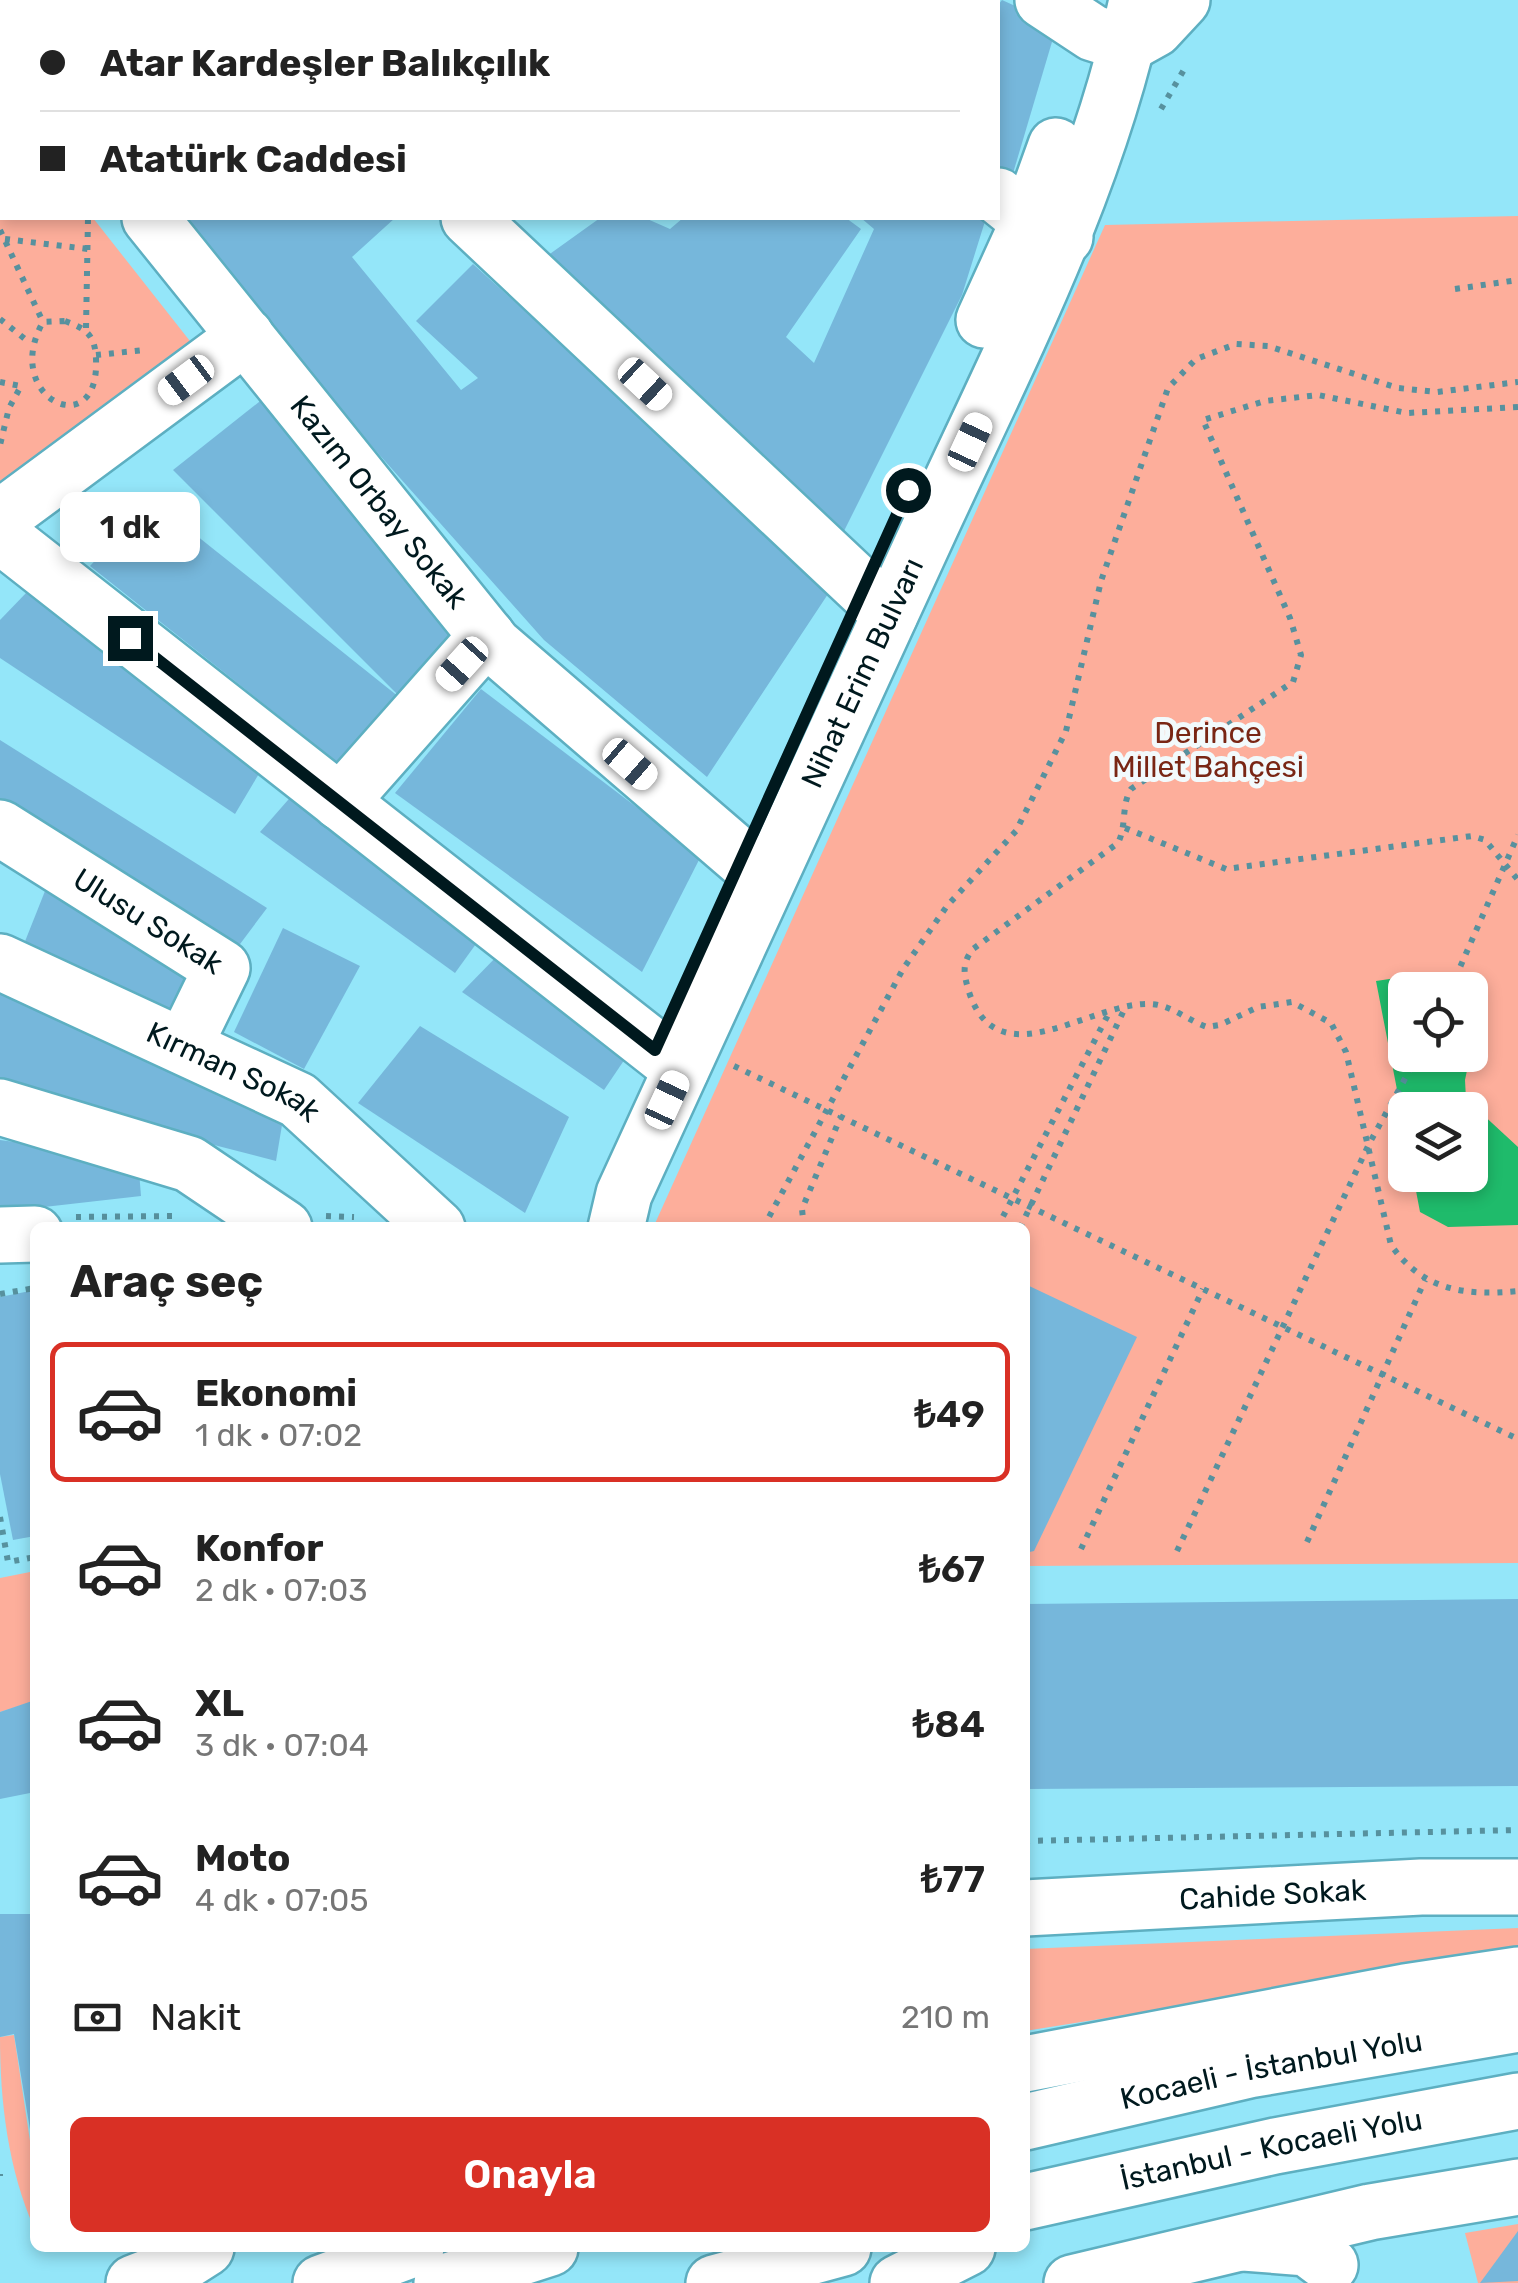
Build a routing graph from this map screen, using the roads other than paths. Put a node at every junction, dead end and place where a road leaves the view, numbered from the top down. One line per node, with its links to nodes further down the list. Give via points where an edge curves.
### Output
1 (1044, 0): 3 (main road)
2 (1182, 0): 3 (main road, via 1154,29)
3 (1115, 19): 4 (main road, Nihat Erim Bulvarı)
4 (1030, 218): 10 (main road, Nihat Erim Bulvarı)
5 (152, 220): 7 (main road, Kazım Orbay Sokak)
6 (484, 220): 10 (main road)
7 (246, 336): 8 (main road); 11 (main road, Kazım Orbay Sokak)
8 (0, 518)
9 (0, 535): 12 (main road)
10 (877, 602): 14 (main road, Nihat Erim Bulvarı)
11 (487, 636): 12 (main road); 14 (main road, Kazım Orbay Sokak)
12 (340, 802): 17 (main road)
13 (4, 844): 16 (main road, Ulusu Sokak, via 222,968)
14 (754, 870): 17 (main road, Nihat Erim Bulvarı)
15 (0, 962): 16 (main road, Kırman Sokak)
16 (184, 1046): 20 (main road, Kırman Sokak, via 298,1100)
17 (687, 1060): 21 (main road, Nihat Erim Bulvarı, via 595,1180); 22 (main road, Nihat Erim Bulvarı)
18 (0, 1107): 19 (main road, via 189,1164)
19 (275, 1222)
20 (430, 1222)
21 (583, 1222)
22 (617, 1222)
23 (30, 1234): 24 (main road)
24 (0, 1235)
25 (1518, 1864): 26 (main road, Cahide Sokak)
26 (1030, 1870)
27 (1518, 1887): 28 (main road, Cahide Sokak)
28 (1030, 1908)
29 (1518, 1975): 31 (main road)
30 (1518, 2024): 33 (main road, Kocaeli - İstanbul Yolu, via 1249,2070)
31 (1030, 2063)
32 (1518, 2101): 35 (main road, İstanbul - Kocaeli Yolu, via 1275,2146)
33 (1030, 2121)
34 (1518, 2187): 36 (main road)
35 (1040, 2202)
36 (1370, 2212): 37 (main road); 43 (main road)
37 (1236, 2242): 43 (main road, via 1316,2252); 49 (main road)
38 (200, 2252): 44 (main road)
39 (405, 2252): 45 (main road)
40 (538, 2252): 46 (main road)
41 (829, 2252): 47 (main road)
42 (959, 2252): 48 (main road)
43 (1341, 2277)
44 (134, 2283)
45 (320, 2283)
46 (442, 2283)
47 (714, 2283)
48 (898, 2283)
49 (1072, 2283)

